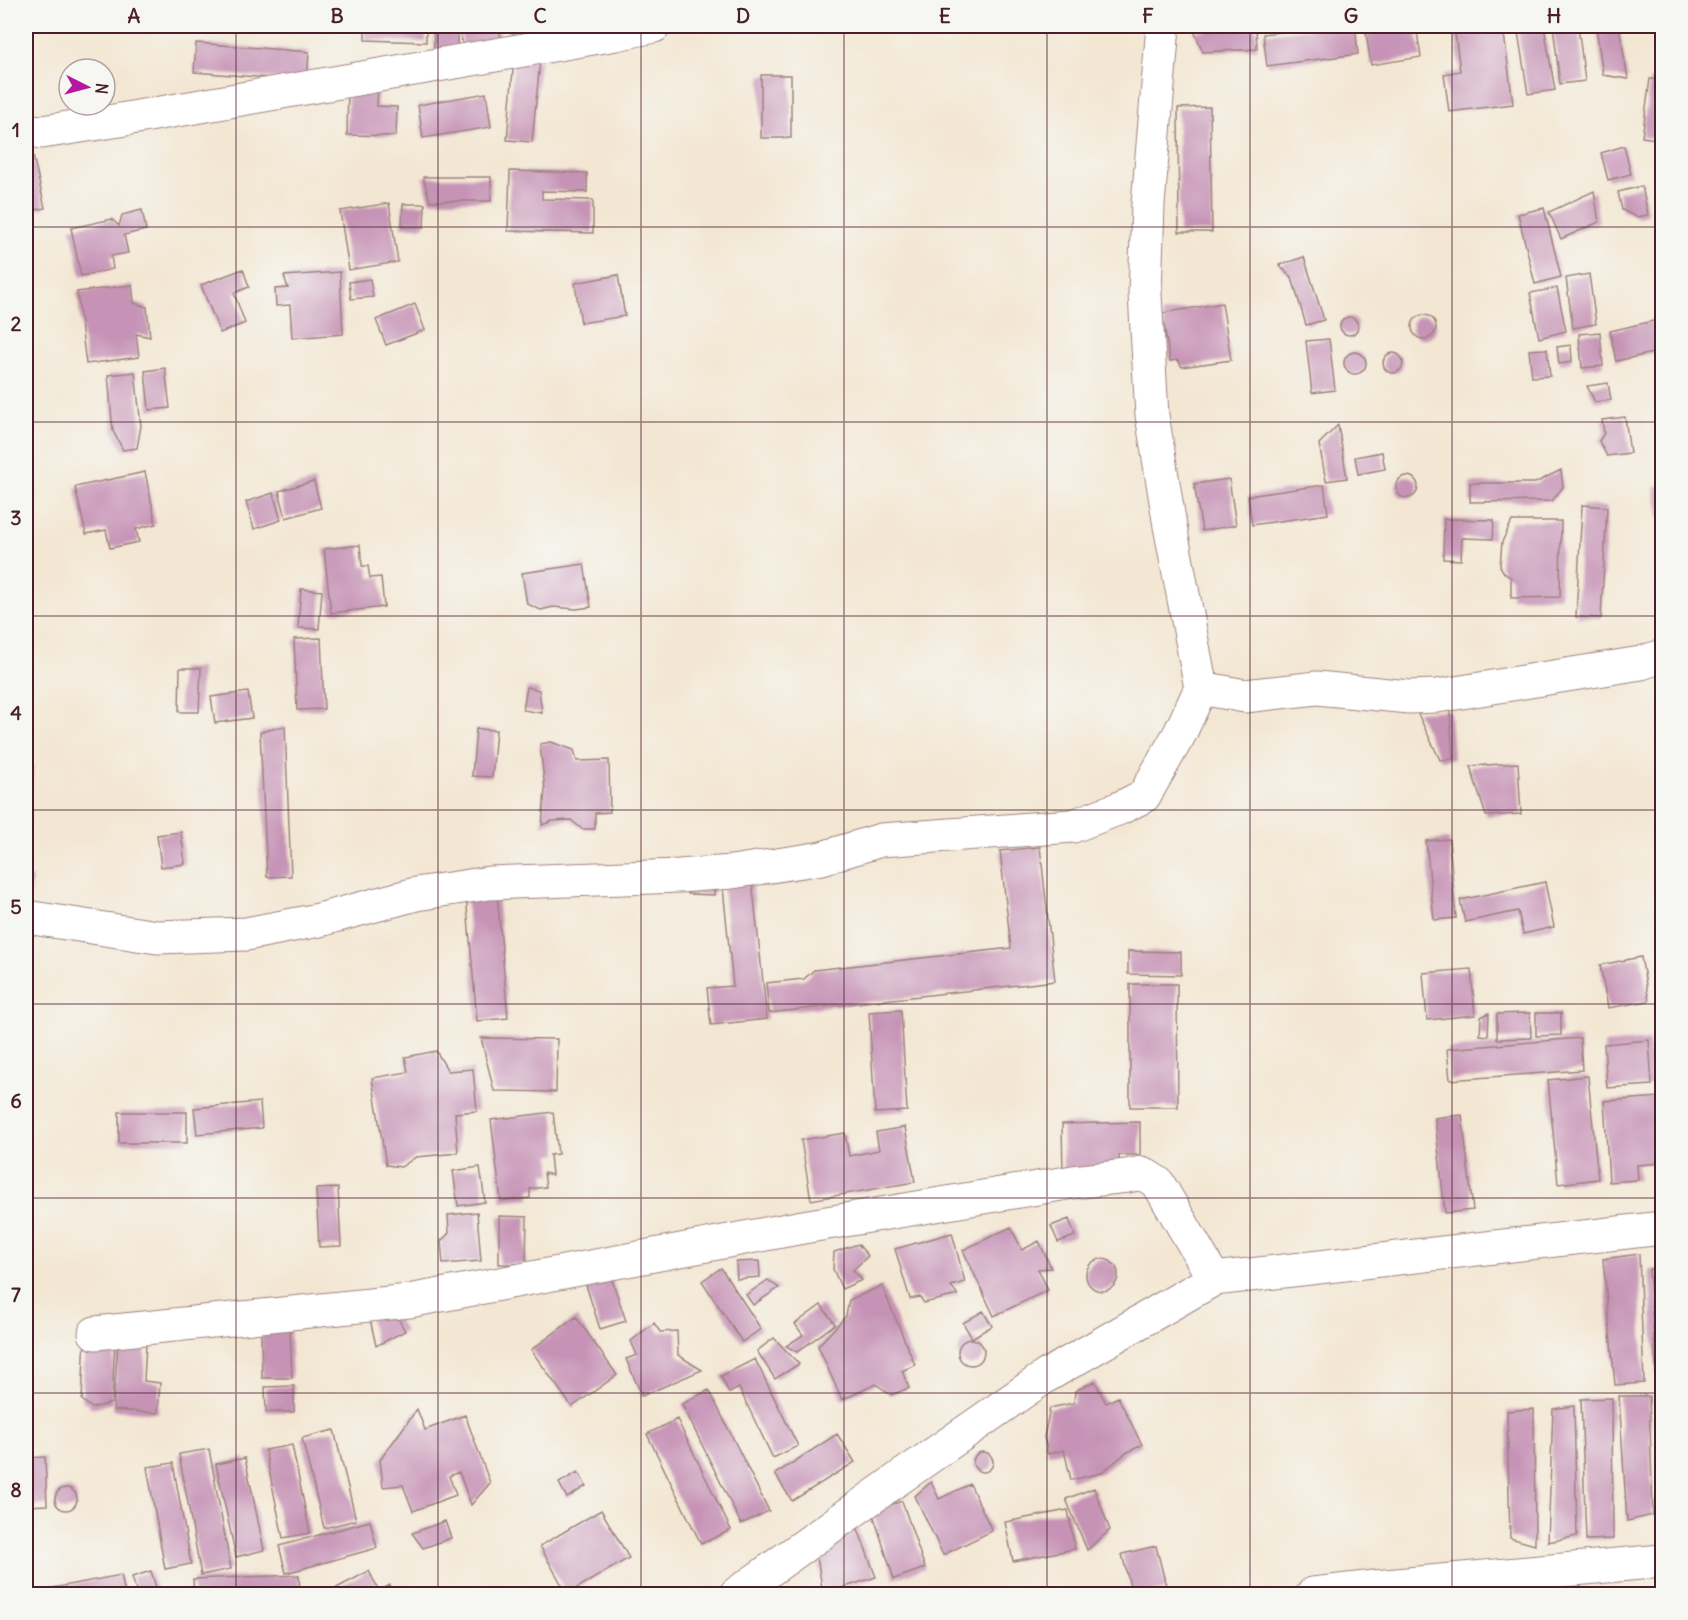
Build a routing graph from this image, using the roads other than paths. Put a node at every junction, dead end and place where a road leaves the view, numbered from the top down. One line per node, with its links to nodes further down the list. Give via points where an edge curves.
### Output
1 (654, 26): 3 (street, via 120,120 42,132)
2 (1163, 26): 5 (street, via 1148,204 1145,294 1152,415)
3 (26, 130)
4 (1662, 656): 5 (street, via 1641,663 1437,696 1317,688 1245,696)
5 (1201, 688): 6 (street, via 1144,796 1073,826 881,840 822,858 732,872 489,883 416,894 319,920 246,934 157,937)
6 (26, 917)
7 (1662, 1228): 8 (street)
8 (1214, 1279): 9 (street, via 1158,1183 1142,1173 803,1227 409,1301); 11 (street, via 1046,1376 898,1479)
9 (95, 1333)
10 (1662, 1561): 13 (street)
11 (770, 1583): 12 (street)
12 (736, 1594)
13 (1313, 1594)

